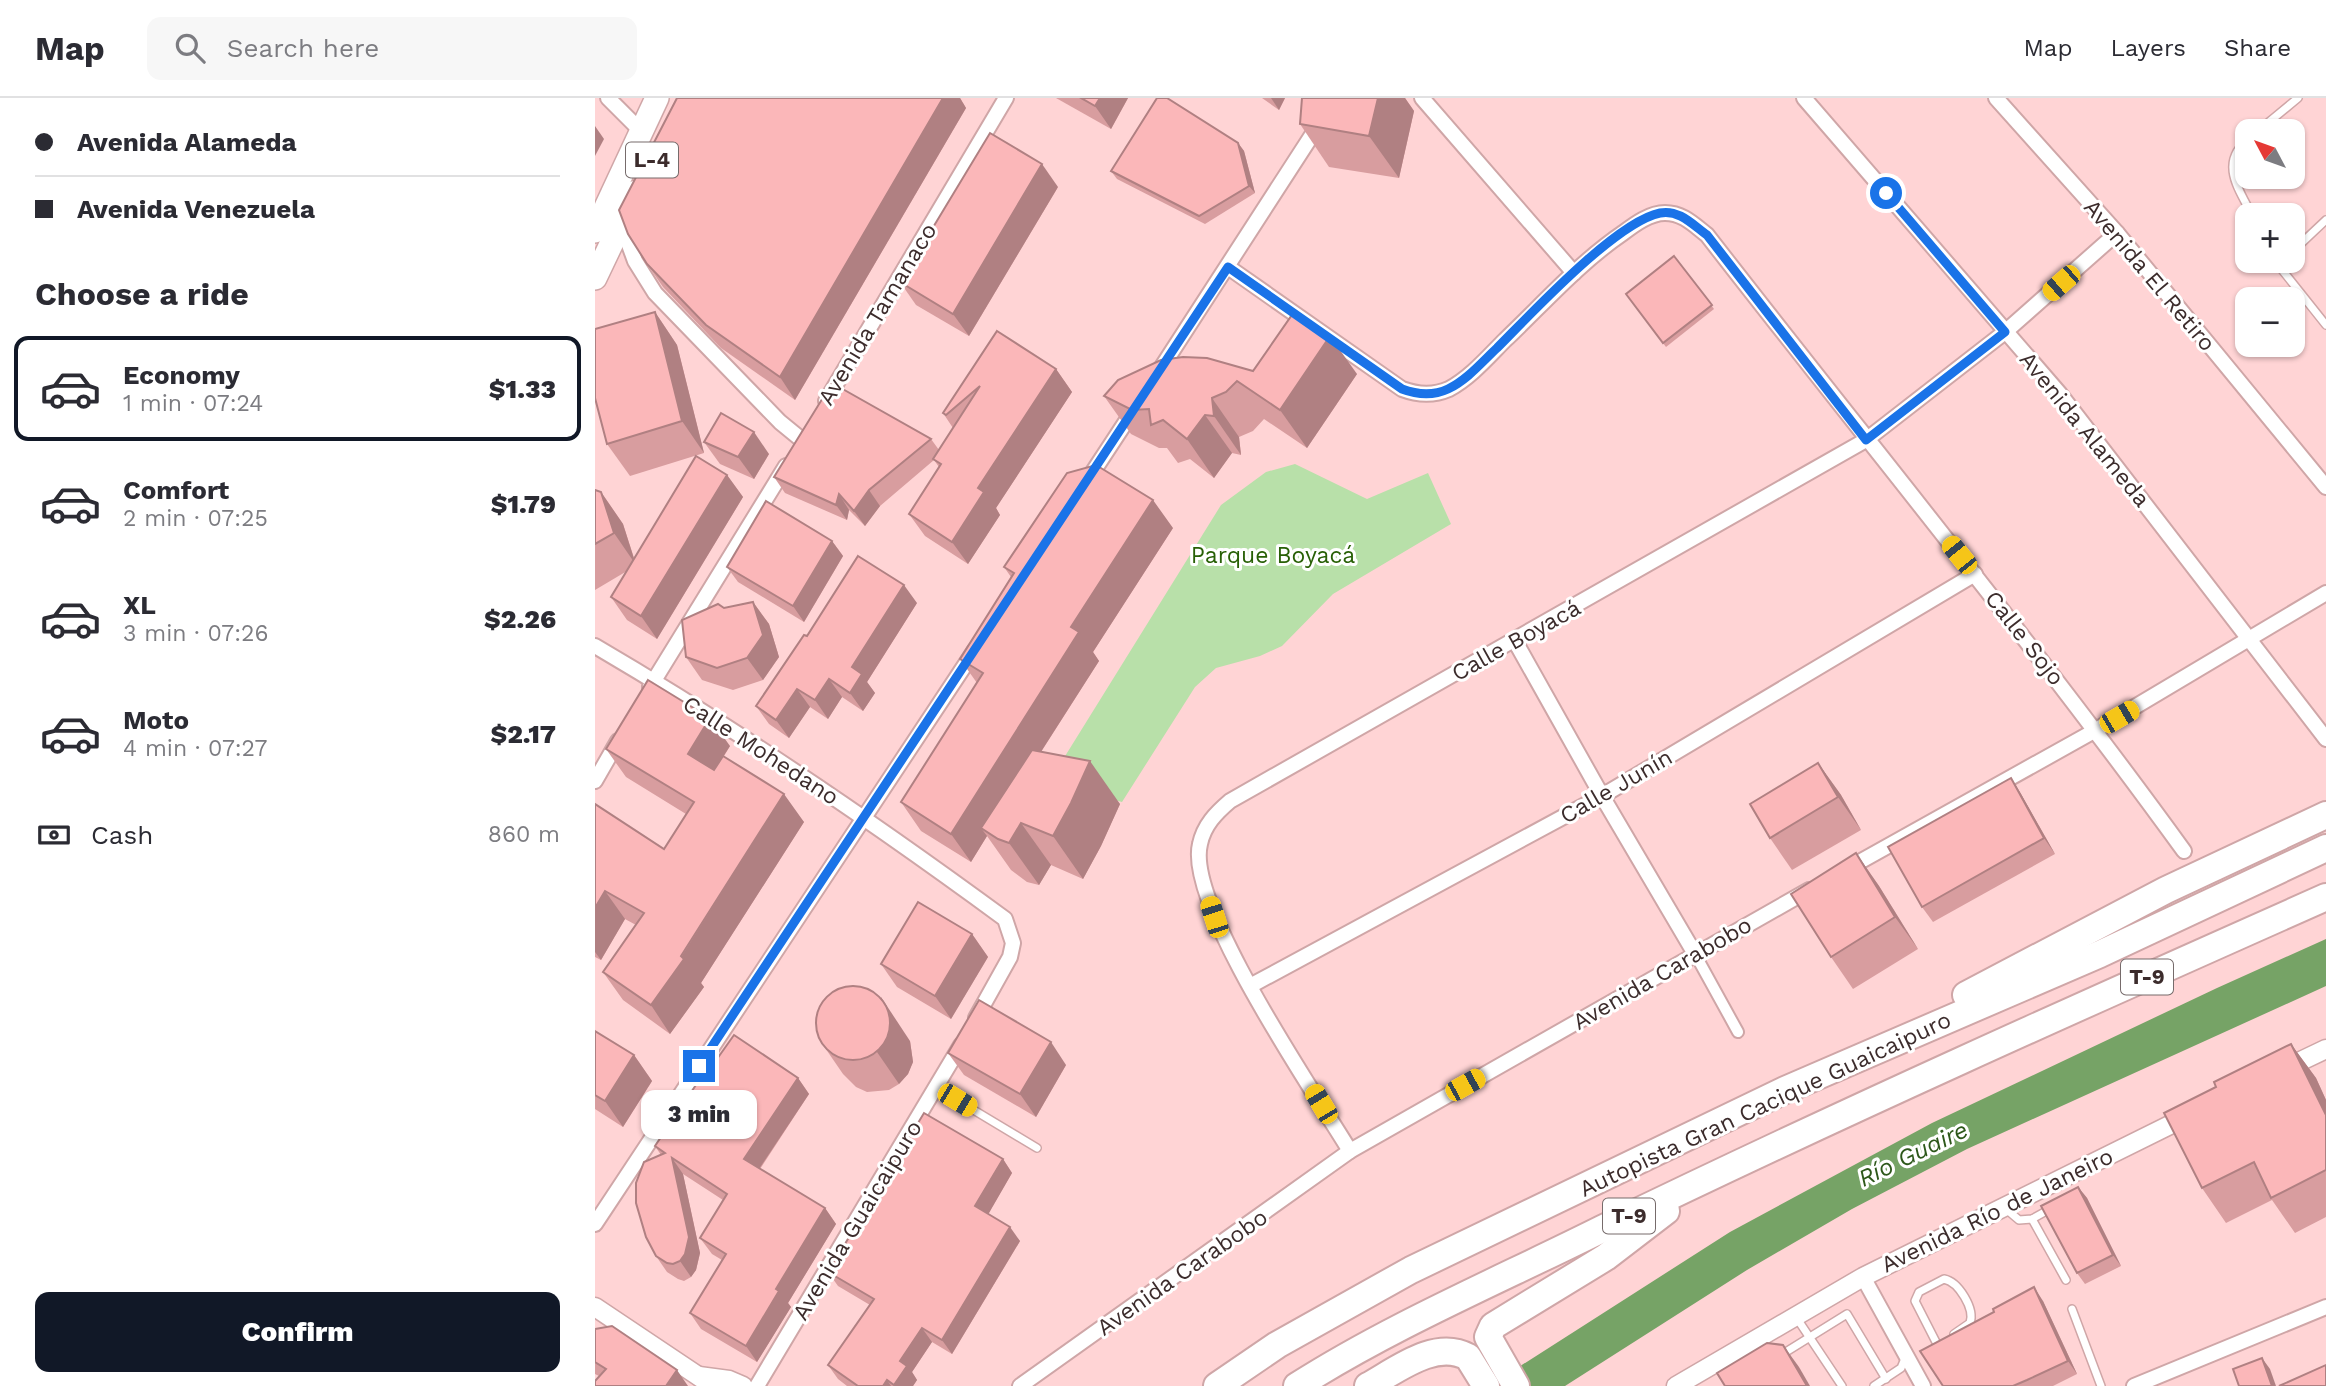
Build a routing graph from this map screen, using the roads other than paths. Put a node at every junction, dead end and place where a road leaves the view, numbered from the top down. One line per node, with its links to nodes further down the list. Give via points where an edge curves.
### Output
1 (608, 98): 12 (street, L-4)
2 (657, 98): 12 (main road, L-4)
3 (1006, 98): 27 (street, Avenida Tamanaco)
4 (1327, 98): 10 (street)
5 (1336, 98): 10 (street)
6 (1422, 98): 22 (street)
7 (1804, 98): 26 (street, Avenida Alameda)
8 (1996, 98): 19 (street, Avenida El Retiro)
9 (2298, 98): 11 (lane)
10 (1325, 115): 21 (street)
11 (2273, 119)
12 (641, 131): 18 (main road, L-4)
13 (2235, 154): 15 (lane)
14 (652, 160): 17 (main road, L-4)
15 (2235, 178)
16 (2326, 220): 20 (lane)
17 (621, 223): 24 (main road, L-4); 27 (street, via 635,261 655,293)
18 (595, 231)
19 (2117, 233): 26 (street, Calle Boyacá); 29 (street, Avenida El Retiro)
20 (2305, 240)
21 (1228, 267): 22 (street, Calle Sojo, via 1381,376 1402,389 1423,394 1465,379); 30 (street)
22 (1574, 273): 28 (street, Calle Sojo, via 1641,220 1661,213 1684,218 1707,235)
23 (2286, 273): 25 (lane)
24 (595, 278)
25 (2326, 325)
26 (2005, 332): 28 (street, Calle Boyacá); 33 (street, Avenida Alameda, via 2060,394)
27 (802, 440): 37 (street, Avenida Tamanaco)
28 (1866, 440): 31 (street, Calle Sojo); 35 (street, Calle Boyacá)
29 (2326, 487)
30 (1081, 489)
31 (1975, 574): 39 (street, Calle Sojo); 43 (street, Calle Junín)
32 (2326, 593): 33 (street, Avenida Carabobo)
33 (2251, 639): 39 (street, Avenida Carabobo); 41 (street, Avenida Alameda)
34 (981, 640): 45 (street)
35 (1515, 641): 43 (street); 51 (street, Calle Boyacá, via 1230,801 1211,818 1199,844 1199,871 1214,917)
36 (595, 646): 37 (street, Calle Mohedano)
37 (653, 681): 38 (street, Avenida Tamanaco); 45 (street, Calle Mohedano)
38 (643, 699)
39 (2096, 730): 47 (street, Calle Sojo); 50 (street, Avenida Carabobo)
40 (622, 734): 42 (street)
41 (2326, 739)
42 (595, 781)
43 (1602, 796): 50 (street); 51 (street, Calle Junín)
44 (2326, 815): 56 (highway, via 2166,890)
45 (864, 818): 49 (street, Calle Mohedano, via 1005,919); 64 (street)
46 (2326, 848): 56 (highway, Autopista Gran Cacique Guaicaipuro / T-9, via 2100,954)
47 (2184, 851)
48 (2326, 897): 60 (highway, Autopista Gran Cacique Guaicaipuro / T-9)
49 (1013, 943): 55 (street, Avenida Guaicaipuro, via 1010,957)
50 (1695, 954): 52 (street); 59 (street, Avenida Carabobo)
51 (1250, 986): 59 (street, Calle Boyacá)
52 (1738, 1032)
53 (2325, 1051): 54 (street)
54 (2265, 1079)
55 (937, 1088): 58 (lane); 80 (street, Avenida Guaicaipuro)
56 (1785, 1090): 82 (highway, Autopista Gran Cacique Guaicaipuro / T-9, via 1411,1270 1277,1345)
57 (2205, 1108): 62 (street, Avenida Río de Janeiro, via 2061,1184)
58 (1037, 1148)
59 (1350, 1151): 81 (street, Avenida Carabobo)
60 (1721, 1171): 73 (highway, T-9, via 1606,1257 1493,1326); 83 (highway, Autopista Gran Cacique Guaicaipuro / T-9, via 1402,1328)
61 (2060, 1203): 63 (lane)
62 (2004, 1208): 63 (lane, via 2019,1220); 65 (street, Avenida Río de Janeiro)
63 (2032, 1219): 66 (lane)
64 (595, 1224)
65 (1863, 1277): 70 (street, Avenida Río de Janeiro); 76 (street)
66 (2066, 1280)
67 (595, 1307): 78 (street)
68 (2326, 1307): 92 (street)
69 (2072, 1309): 91 (lane)
70 (1795, 1316): 71 (lane); 87 (street, Avenida Río de Janeiro)
71 (1809, 1337): 75 (lane); 77 (lane, via 1847,1314); 88 (lane)
72 (1938, 1346): 72 (lane, via 1972,1318 1955,1283 1944,1279 1919,1292 1915,1301); 74 (lane)
73 (1481, 1352): 84 (highway, via 1437,1352); 85 (highway); 86 (highway)
74 (1929, 1353)
75 (1776, 1358)
76 (1912, 1360): 77 (lane); 90 (street)
77 (1886, 1379): 89 (lane)
78 (706, 1381): 79 (street, via 729,1380)
79 (744, 1386)
80 (757, 1386)
81 (1020, 1386)
82 (1217, 1386)
83 (1297, 1386)
84 (1368, 1386)
85 (1486, 1386)
86 (1516, 1386)
87 (1676, 1386)
88 (1842, 1386)
89 (1874, 1386)
90 (1923, 1386)
91 (2101, 1386)
92 (2134, 1386)

